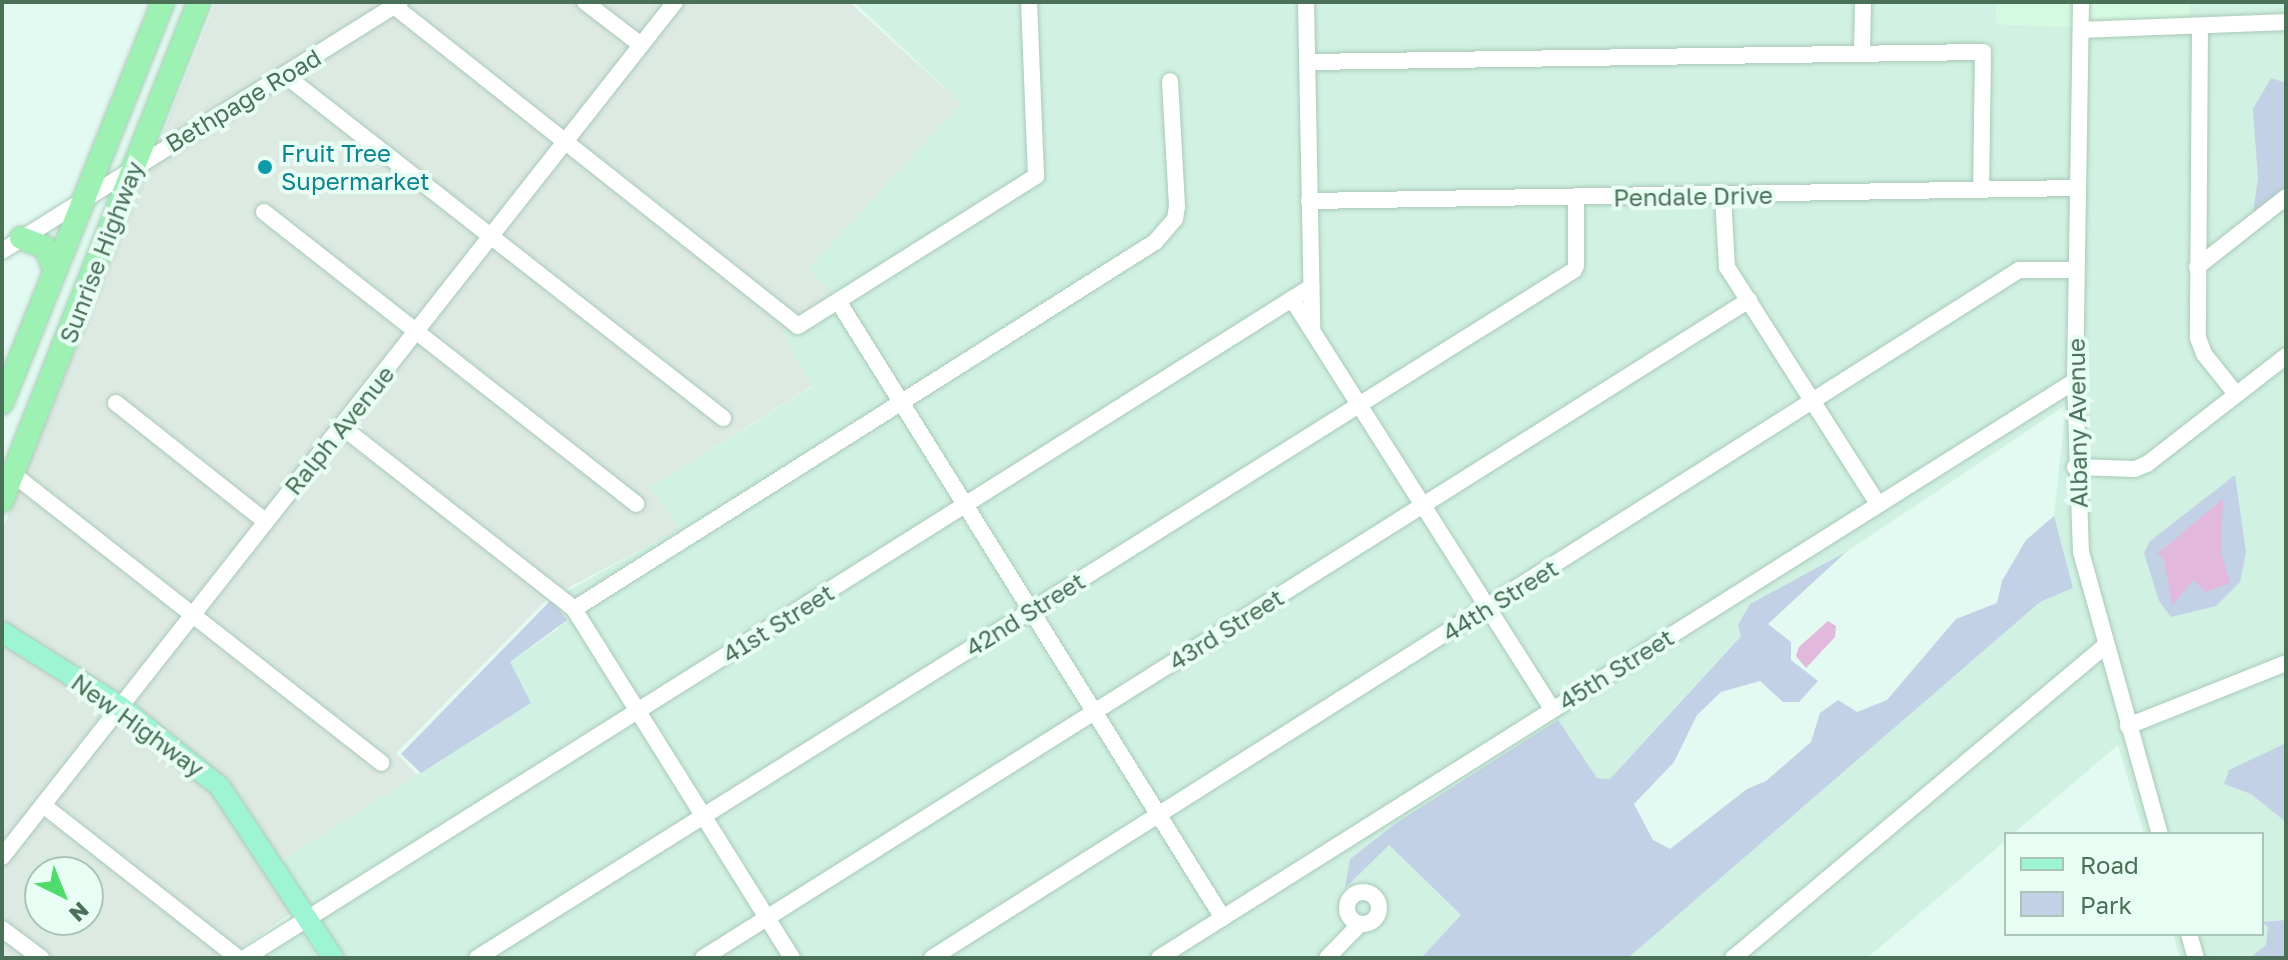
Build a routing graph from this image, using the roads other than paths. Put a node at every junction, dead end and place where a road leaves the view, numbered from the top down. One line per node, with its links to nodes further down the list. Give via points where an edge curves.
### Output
1 (163, 2): 23 (highway, Sunrise Highway)
2 (199, 2): 19 (highway, Sunrise Highway)
3 (585, 2): 13 (street)
4 (675, 2): 13 (street, Ralph Avenue)
5 (1029, 2): 36 (street, via 1036,176)
6 (1306, 2): 15 (street)
7 (1863, 2): 14 (street)
8 (2081, 2): 12 (street, Albany Avenue)
9 (397, 4): 16 (street, Bethpage Road); 18 (street)
10 (2286, 22): 11 (street)
11 (2200, 27): 12 (street); 30 (street)
12 (2081, 30): 21 (street, Albany Avenue)
13 (641, 45): 18 (street, Ralph Avenue)
14 (1862, 53): 15 (street); 20 (street, via 1983,52)
15 (1307, 62): 26 (street)
16 (286, 76): 19 (street, Bethpage Road); 28 (street)
17 (1170, 81): 45 (street, via 1175,219 1155,242)
18 (566, 142): 28 (street, Ralph Avenue); 36 (street, via 798,326)
19 (134, 166): 23 (street, Bethpage Road); 50 (highway, Sunrise Highway)
20 (1981, 187): 21 (street, Pendale Drive); 22 (street, Pendale Drive)
21 (2078, 188): 31 (street, Albany Avenue)
22 (1723, 196): 25 (street, Pendale Drive); 35 (street, via 1727,267)
23 (84, 197): 29 (street, Bethpage Road); 32 (highway, Sunrise Highway)
24 (2286, 197): 30 (street)
25 (1576, 198): 26 (street, Pendale Drive); 46 (street, 42nd Street, via 1575,268)
26 (1309, 201): 33 (street)
27 (264, 212): 38 (street)
28 (491, 237): 38 (street, Ralph Avenue); 47 (street)
29 (11, 244): 32 (highway, via 45,247)
30 (2197, 267): 41 (street, via 2198,338 2204,354)
31 (2076, 270): 40 (street, Albany Avenue); 42 (street, 44th Street, via 2019,270)
32 (55, 271): 43 (highway, Sunrise Highway)
33 (1311, 287): 34 (street, 41st Street); 37 (street)
34 (1292, 299): 37 (street); 54 (street, 41st Street)
35 (1749, 300): 42 (street); 55 (street, 43rd Street)
36 (838, 301): 45 (street)
37 (1312, 330): 46 (street)
38 (418, 332): 48 (street, Ralph Avenue); 52 (street)
39 (2286, 356): 41 (street)
40 (2075, 381): 49 (street, Albany Avenue); 53 (street, 45th Street)
41 (2236, 394): 49 (street, via 2147,464 2135,469)
42 (1815, 401): 53 (street); 57 (street, 44th Street)
43 (2, 403)
44 (116, 403): 56 (street)
45 (903, 403): 54 (street); 58 (street)
46 (1358, 405): 55 (street); 59 (street, 42nd Street)
47 (723, 418)
48 (341, 426): 56 (street, Ralph Avenue); 58 (street)
49 (2075, 467): 62 (street, Albany Avenue, via 2081,552)
50 (13, 474): 51 (highway, Sunrise Highway); 60 (street)
51 (2, 501)
52 (636, 504)
53 (1878, 504): 65 (street, 45th Street)
54 (965, 505): 59 (street); 66 (street, 41st Street)
55 (1422, 505): 57 (street); 67 (street, 43rd Street)
56 (266, 522): 60 (street, Ralph Avenue)
57 (1487, 608): 65 (street); 71 (street, 44th Street)
58 (574, 609): 66 (street)
59 (1031, 610): 67 (street); 72 (street, 42nd Street)
60 (192, 615): 64 (street, Ralph Avenue); 69 (street)
61 (2, 632): 64 (main road, New Highway)
62 (2105, 646): 68 (street, Albany Avenue); 91 (street)
63 (2286, 663): 68 (street)
64 (121, 707): 70 (street, Ralph Avenue); 75 (main road, New Highway, via 220,787)
65 (1552, 709): 76 (street, 45th Street)
66 (638, 711): 72 (street); 75 (street, 41st Street)
67 (1095, 713): 71 (street); 77 (street, 43rd Street)
68 (2128, 726): 73 (street, Albany Avenue)
69 (381, 763)
70 (43, 805): 74 (street, Ralph Avenue); 82 (street)
71 (1159, 815): 76 (street); 88 (street, 44th Street)
72 (703, 816): 77 (street); 85 (street, 42nd Street)
73 (2159, 832)
74 (2, 857)
75 (308, 918): 83 (street, 41st Street); 84 (main road, New Highway)
76 (1223, 918): 89 (street, 45th Street)
77 (767, 919): 86 (street, 43rd Street); 87 (street)
78 (1360, 924): 90 (street)
79 (2, 929): 81 (street)
80 (2190, 936): 92 (street)
81 (41, 958)
82 (238, 958)
83 (245, 958)
84 (333, 958)
85 (477, 958)
86 (703, 958)
87 (792, 958)
88 (932, 958)
89 (1159, 958)
90 (1327, 958)
91 (1733, 958)
92 (2196, 958)

